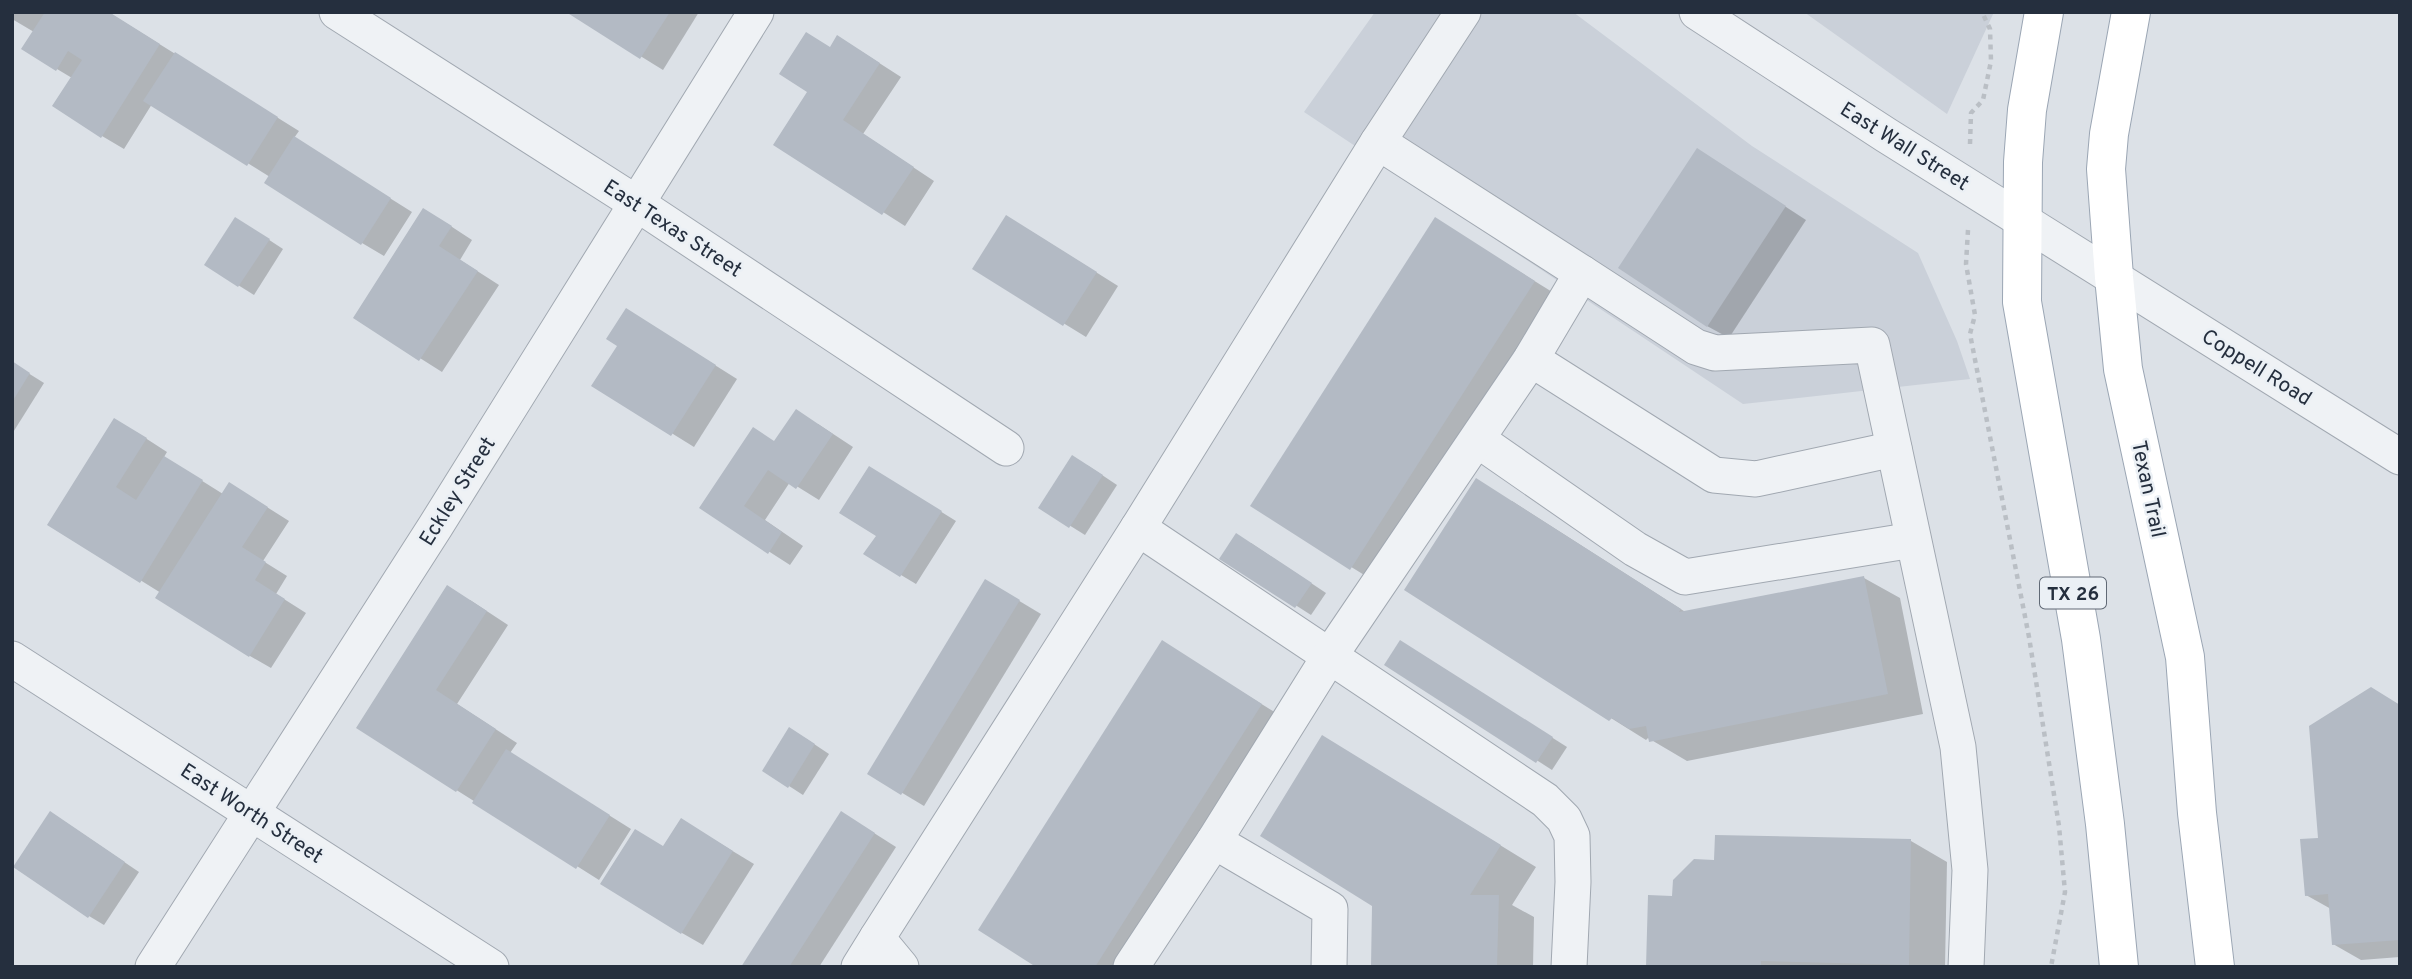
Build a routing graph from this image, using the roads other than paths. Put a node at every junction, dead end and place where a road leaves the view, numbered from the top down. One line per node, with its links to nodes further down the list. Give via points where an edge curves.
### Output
1 (337, 12): 8 (street, East Texas Street)
2 (756, 12): 8 (street, Eckley Street)
3 (1463, 12): 7 (street)
4 (1697, 12): 9 (street, East Wall Street)
5 (2044, 12): 9 (main road, TX 26, via 2027,110)
6 (2131, 12): 11 (main road, Texan Trail, via 2106,169)
7 (1378, 142): 10 (street); 17 (street)
8 (636, 203): 14 (street, East Texas Street); 21 (street, Eckley Street)
9 (2023, 220): 11 (street, East Wall Street); 32 (main road, TX 26, via 2022,302 2081,639)
10 (1582, 273): 12 (street); 15 (street, via 1696,348 1715,353 1872,345)
11 (2114, 277): 16 (street, Coppell Road); 33 (main road, Texan Trail, via 2123,369 2185,657 2197,813)
12 (1531, 359): 13 (street); 15 (street, via 1714,475 1756,479)
13 (1478, 440): 18 (street, via 1635,549 1685,577); 19 (street)
14 (1006, 449)
15 (1894, 449): 18 (street)
16 (2400, 457)
17 (1138, 528): 19 (street); 23 (street)
18 (1913, 540): 31 (street, via 1958,747 1970,870)
19 (1329, 657): 22 (street); 30 (street, via 1545,800 1564,819 1572,836)
20 (12, 659): 21 (street, East Worth Street)
21 (251, 812): 25 (street, Eckley Street); 26 (street, East Worth Street)
22 (1214, 841): 24 (street); 29 (street, via 1330,909)
23 (877, 938): 27 (street); 28 (street)
24 (1142, 964)
25 (153, 967)
26 (491, 967)
27 (859, 967)
28 (901, 967)
29 (1329, 967)
30 (1569, 967)
31 (1966, 967)
32 (2119, 967)
33 (2216, 967)

